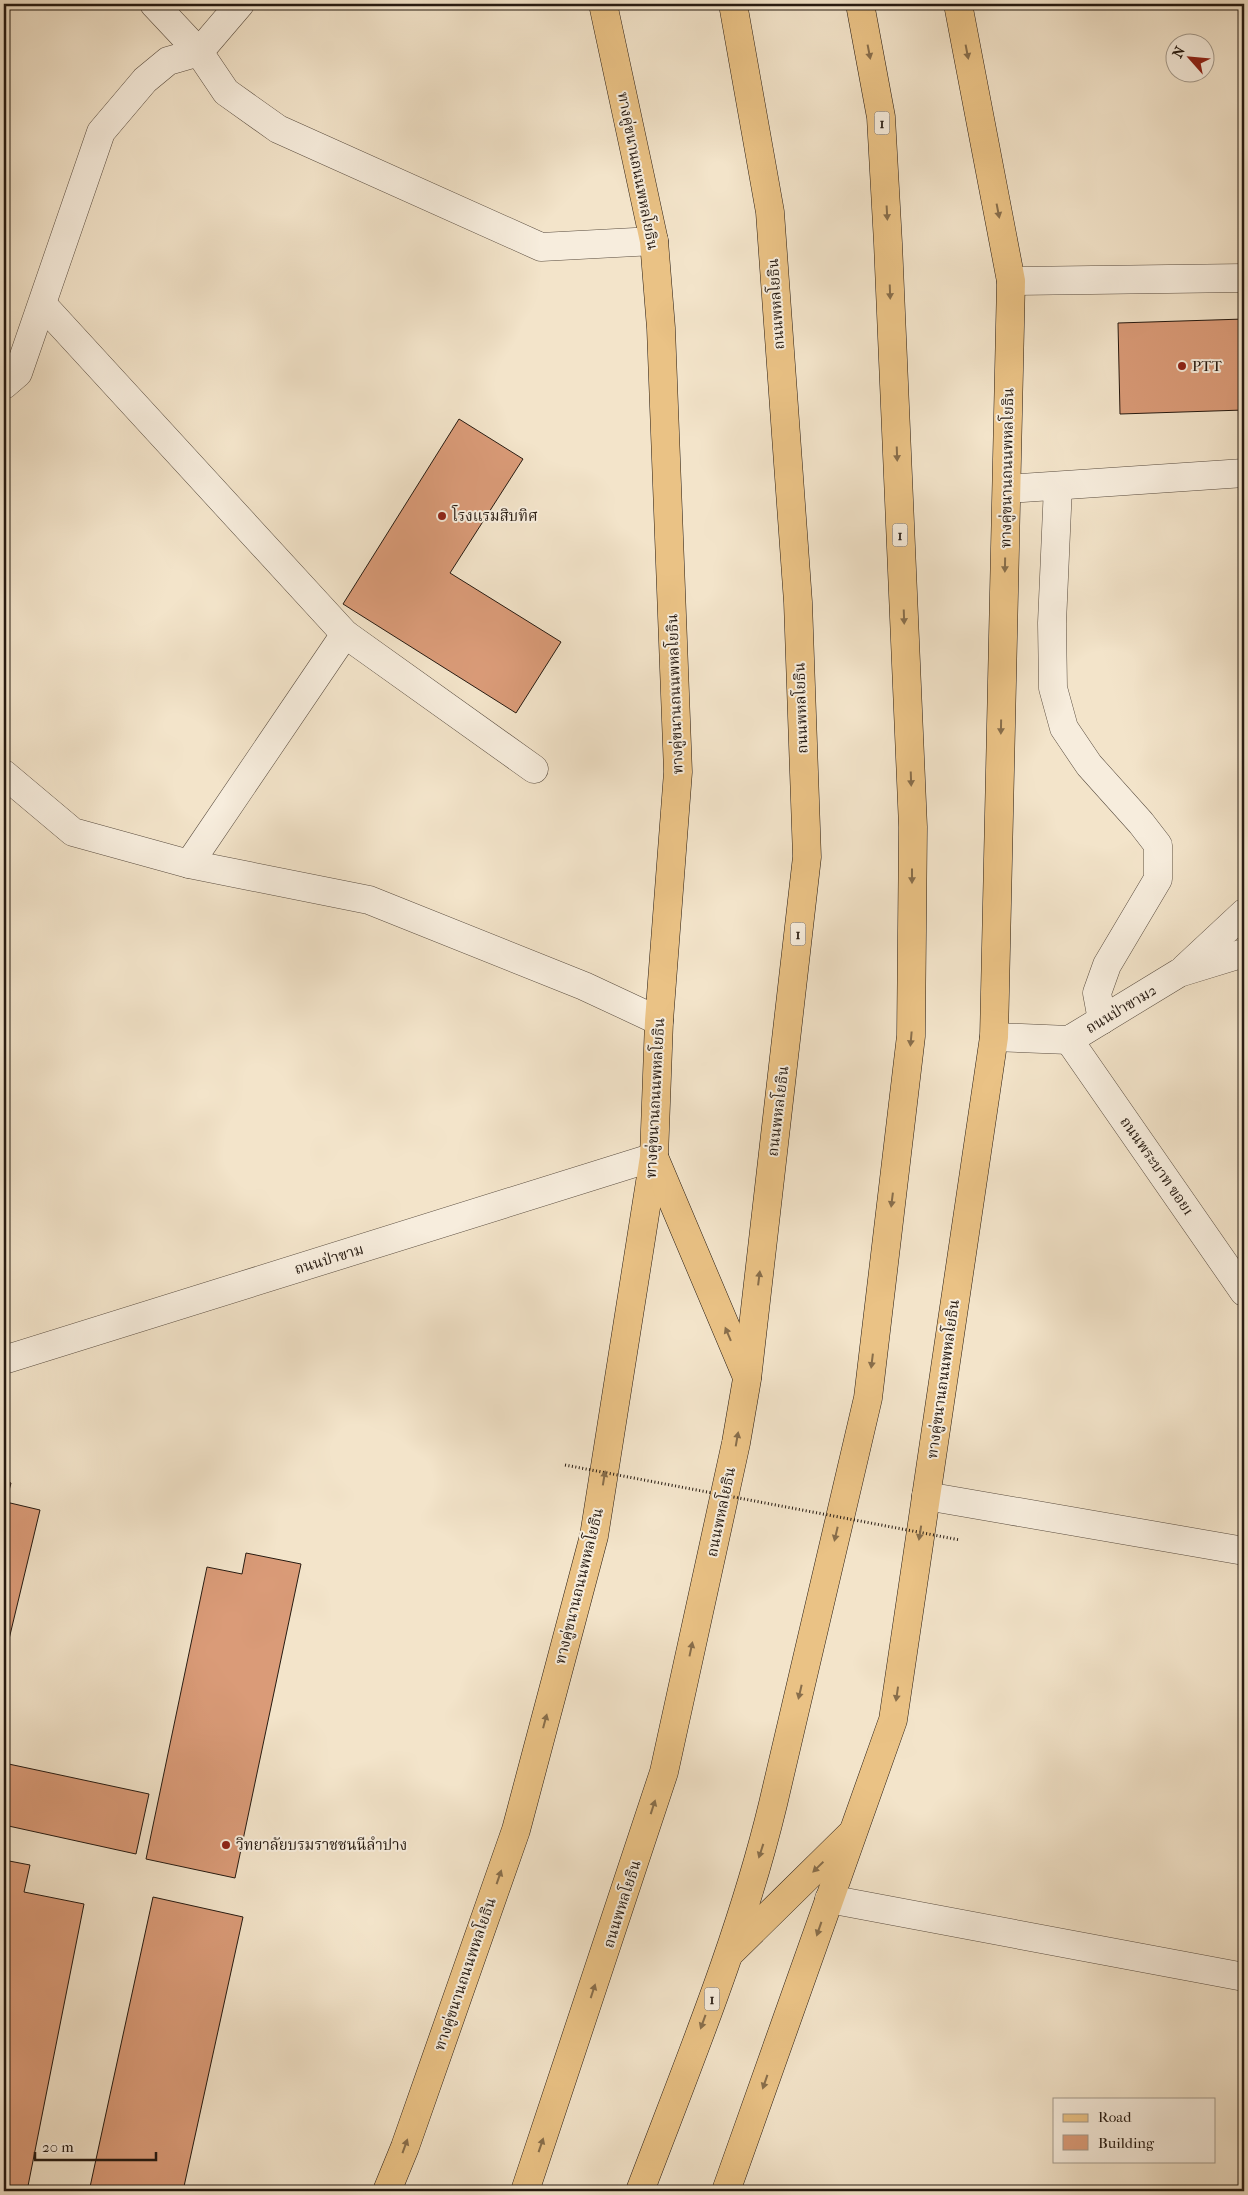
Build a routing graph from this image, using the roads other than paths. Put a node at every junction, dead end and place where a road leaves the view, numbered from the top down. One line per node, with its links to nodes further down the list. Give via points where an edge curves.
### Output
1 (154, 4): 7 (street)
2 (240, 4): 7 (street)
3 (603, 4): 8 (main road, ทางคู่ขนานถนนพหลโยธิน)
4 (733, 4): 30 (main road, ถนนพหลโยธิน / 1, one-way to 4, via 806,857 798,602 770,212)
5 (860, 4): 35 (main road, 1, one-way to 35, via 881,117 888,243 912,827 911,1036 868,1398 766,1836)
6 (958, 4): 10 (main road, ทางคู่ขนานถนนพหลโยธิน, one-way to 10)
7 (199, 52): 8 (street, via 226,92 278,129 541,247); 11 (street, via 168,61 145,80 101,132)
8 (654, 241): 24 (main road, ทางคู่ขนานถนนพหลโยธิน, via 661,328 678,772)
9 (1244, 278): 10 (street)
10 (1011, 281): 15 (main road, ทางคู่ขนานถนนพหลโยธิน)
11 (43, 305): 12 (street, via 18,373); 16 (street)
12 (4, 385)
13 (1244, 473): 14 (street)
14 (1058, 486): 15 (street); 23 (street, via 1052,651 1054,688 1064,728 1089,765 1158,845 1158,879 1107,965 1097,993)
15 (1007, 489): 25 (main road, ทางคู่ขนานถนนพหลโยธิน, one-way to 25)
16 (345, 634): 17 (street); 19 (street)
17 (534, 769)
18 (4, 774): 19 (street, via 73,832)
19 (189, 864): 24 (street, via 369,900 584,986)
20 (1244, 913): 22 (street)
21 (1244, 953): 22 (street, ถนนป่าขาม2)
22 (1180, 974): 23 (street, ถนนป่าขาม2)
23 (1102, 1020): 26 (street, ถนนป่าขาม2)
24 (659, 1021): 27 (main road, ทางคู่ขนานถนนพหลโยธิน)
25 (994, 1037): 26 (street, ถนนป่าขาม2); 31 (main road, ทางคู่ขนานถนนพหลโยธิน)
26 (1069, 1040): 28 (street, ถนนพระบาท ฃอย1)
27 (654, 1157): 29 (street, ถนนป่าขาม); 30 (main road, one-way to 27); 37 (main road, ทางคู่ขนานถนนพหลโยธิน, one-way to 27, via 516,1830 594,1536)
28 (1244, 1292)
29 (4, 1360)
30 (747, 1379): 38 (main road, ถนนพหลโยธิน / 1, one-way to 30, via 664,1772)
31 (926, 1496): 32 (street); 33 (main road, ทางคู่ขนานถนนพหลโยธิน, one-way to 33, via 893,1720)
32 (1244, 1551)
33 (852, 1833): 34 (main road, ทางคู่ขนานถนนพหลโยธิน); 35 (main road, one-way to 35)
34 (829, 1900): 36 (street); 40 (main road, ทางคู่ขนานถนนพหลโยธิน, one-way to 40)
35 (726, 1957): 39 (main road, 1, one-way to 39)
36 (1244, 1977)
37 (387, 2191)
38 (525, 2191)
39 (640, 2191)
40 (726, 2191)

